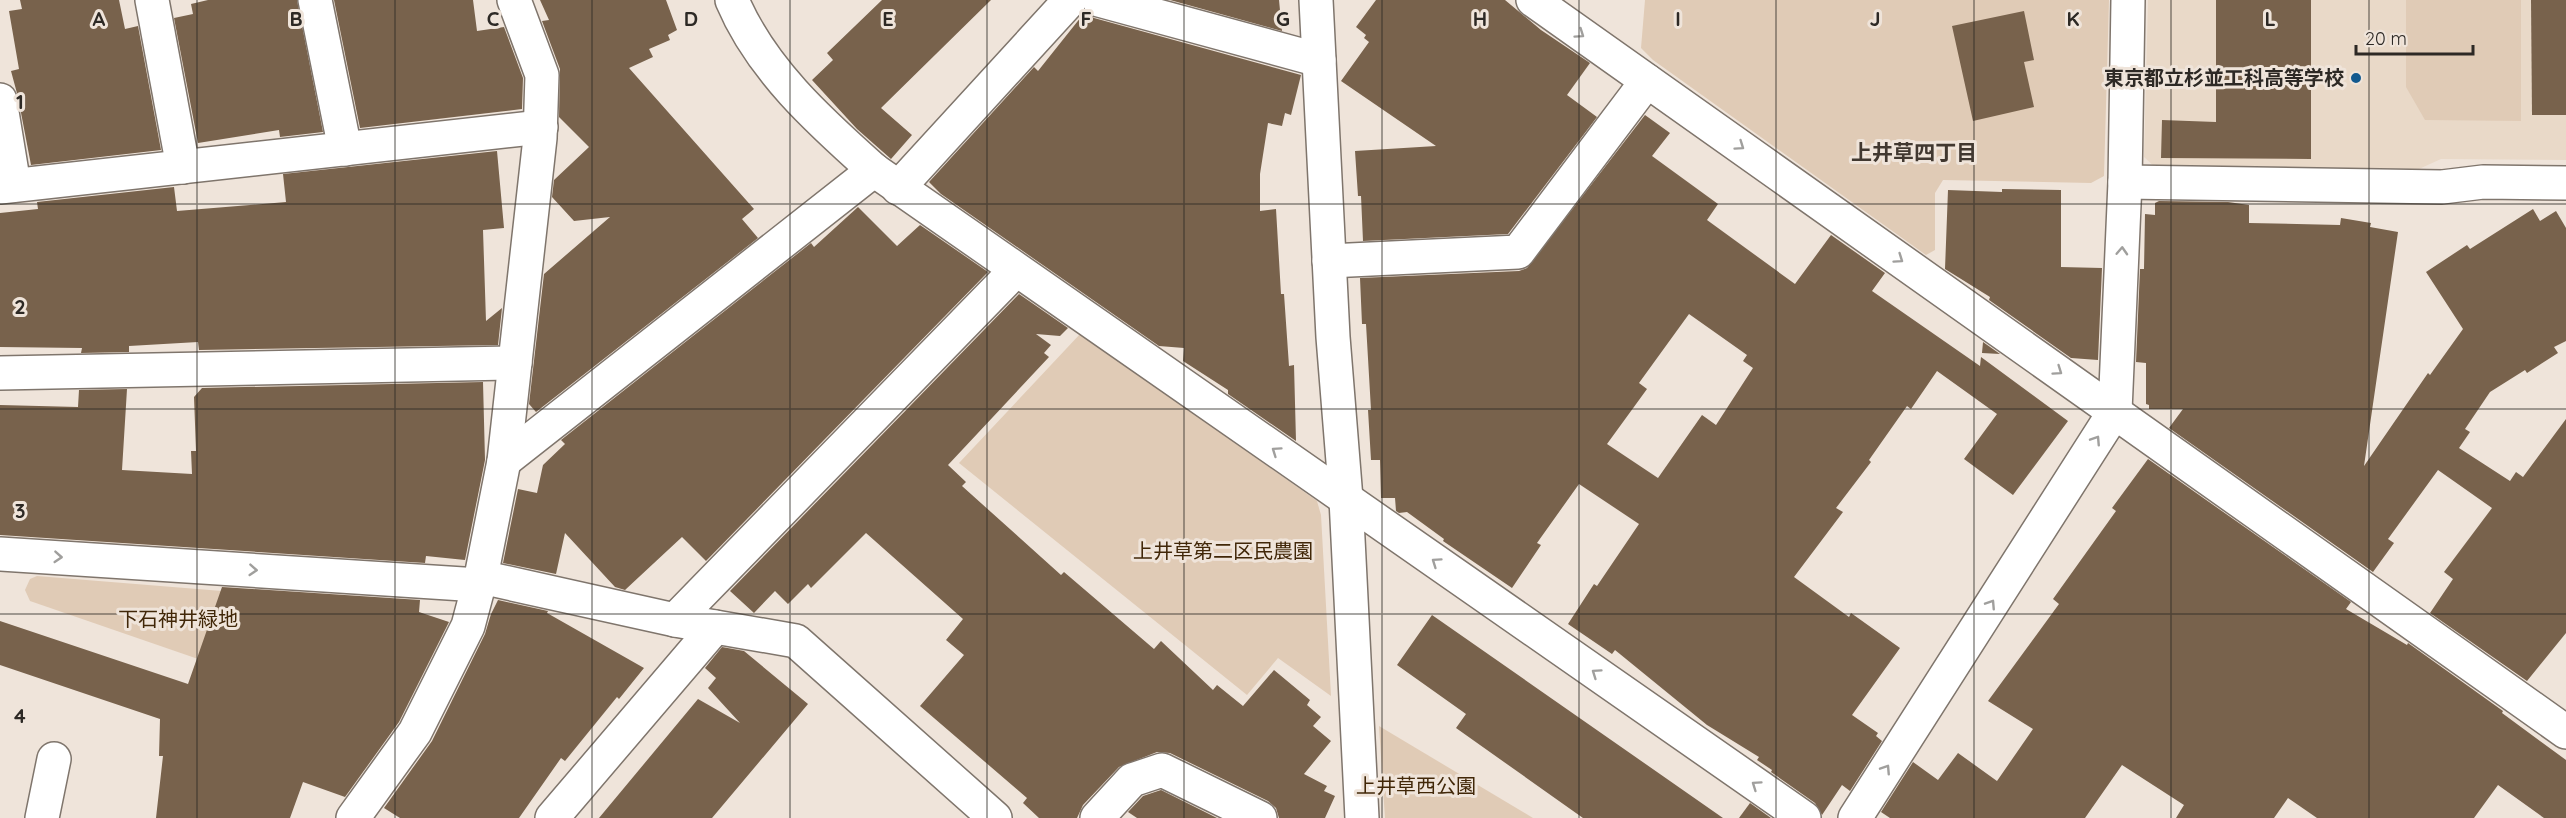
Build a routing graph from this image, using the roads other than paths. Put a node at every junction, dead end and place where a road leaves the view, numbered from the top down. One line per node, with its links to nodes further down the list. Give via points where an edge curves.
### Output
1 (152, 0): 15 (street)
2 (315, 0): 14 (street)
3 (514, 0): 13 (street, via 542,75)
4 (732, 0): 16 (street, via 744,28 804,107)
5 (1070, 0): 16 (street)
6 (1100, 0): 10 (street)
7 (1316, 0): 10 (street)
8 (1533, 0): 11 (street, one-way to 11)
9 (2128, 0): 17 (street)
10 (1319, 60): 20 (street)
11 (1647, 81): 20 (street, via 1518,252); 24 (street, one-way to 24)
12 (0, 100): 19 (street)
13 (541, 127): 14 (street); 22 (street)
14 (345, 149): 15 (street)
15 (183, 167): 19 (street)
16 (886, 179): 21 (street); 25 (street)
17 (2125, 182): 18 (street, via 2442,187 2483,182); 24 (street, one-way to 17)
18 (2566, 183)
19 (7, 186)
20 (1329, 261): 26 (street)
21 (1016, 271): 26 (street, one-way to 21); 29 (street)
22 (515, 363): 23 (street); 25 (street)
23 (0, 373)
24 (2115, 411): 31 (street); 41 (street, one-way to 24)
25 (504, 461): 28 (street)
26 (1346, 499): 39 (street); 40 (street, one-way to 26)
27 (0, 554): 28 (street, one-way to 28)
28 (480, 581): 29 (street); 34 (street, via 468,626 415,732)
29 (675, 620): 30 (street)
30 (715, 627): 35 (street); 36 (street, via 796,641)
31 (2566, 732)
32 (54, 759): 33 (street)
33 (42, 818)
34 (353, 818)
35 (552, 818)
36 (995, 818)
37 (1097, 818): 38 (street, via 1132,780 1162,770)
38 (1260, 818)
39 (1362, 818)
40 (1804, 818)
41 (1855, 818)

